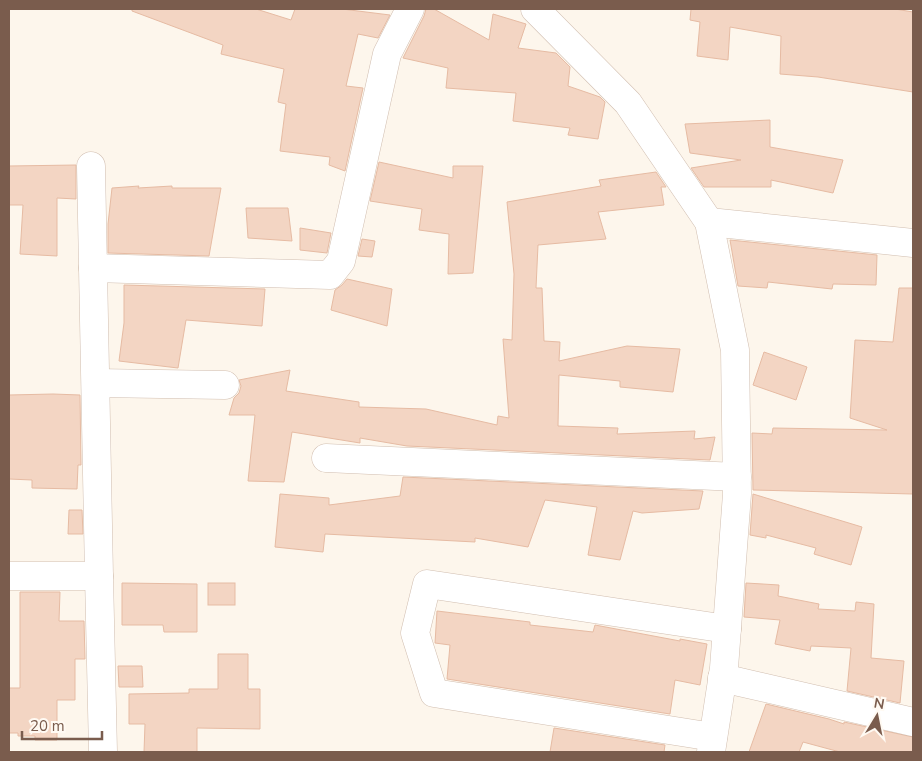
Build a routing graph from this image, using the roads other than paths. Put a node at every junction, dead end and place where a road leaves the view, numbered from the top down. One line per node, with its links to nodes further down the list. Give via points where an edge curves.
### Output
1 (410, 9): 6 (street, via 387,54 341,261 330,274)
2 (535, 9): 4 (street, via 628,103)
3 (91, 166): 6 (street)
4 (709, 222): 5 (street); 10 (street, via 735,350)
5 (913, 243)
6 (93, 268): 7 (street)
7 (96, 383): 8 (street); 12 (street)
8 (225, 385)
9 (326, 458): 10 (street)
10 (736, 477): 13 (street)
11 (9, 576): 12 (street)
12 (100, 576): 17 (street)
13 (727, 629): 14 (street); 16 (street, via 426,584 415,633 434,693)
14 (722, 678): 15 (street); 16 (street)
15 (913, 722)
16 (712, 745)
17 (103, 752)

